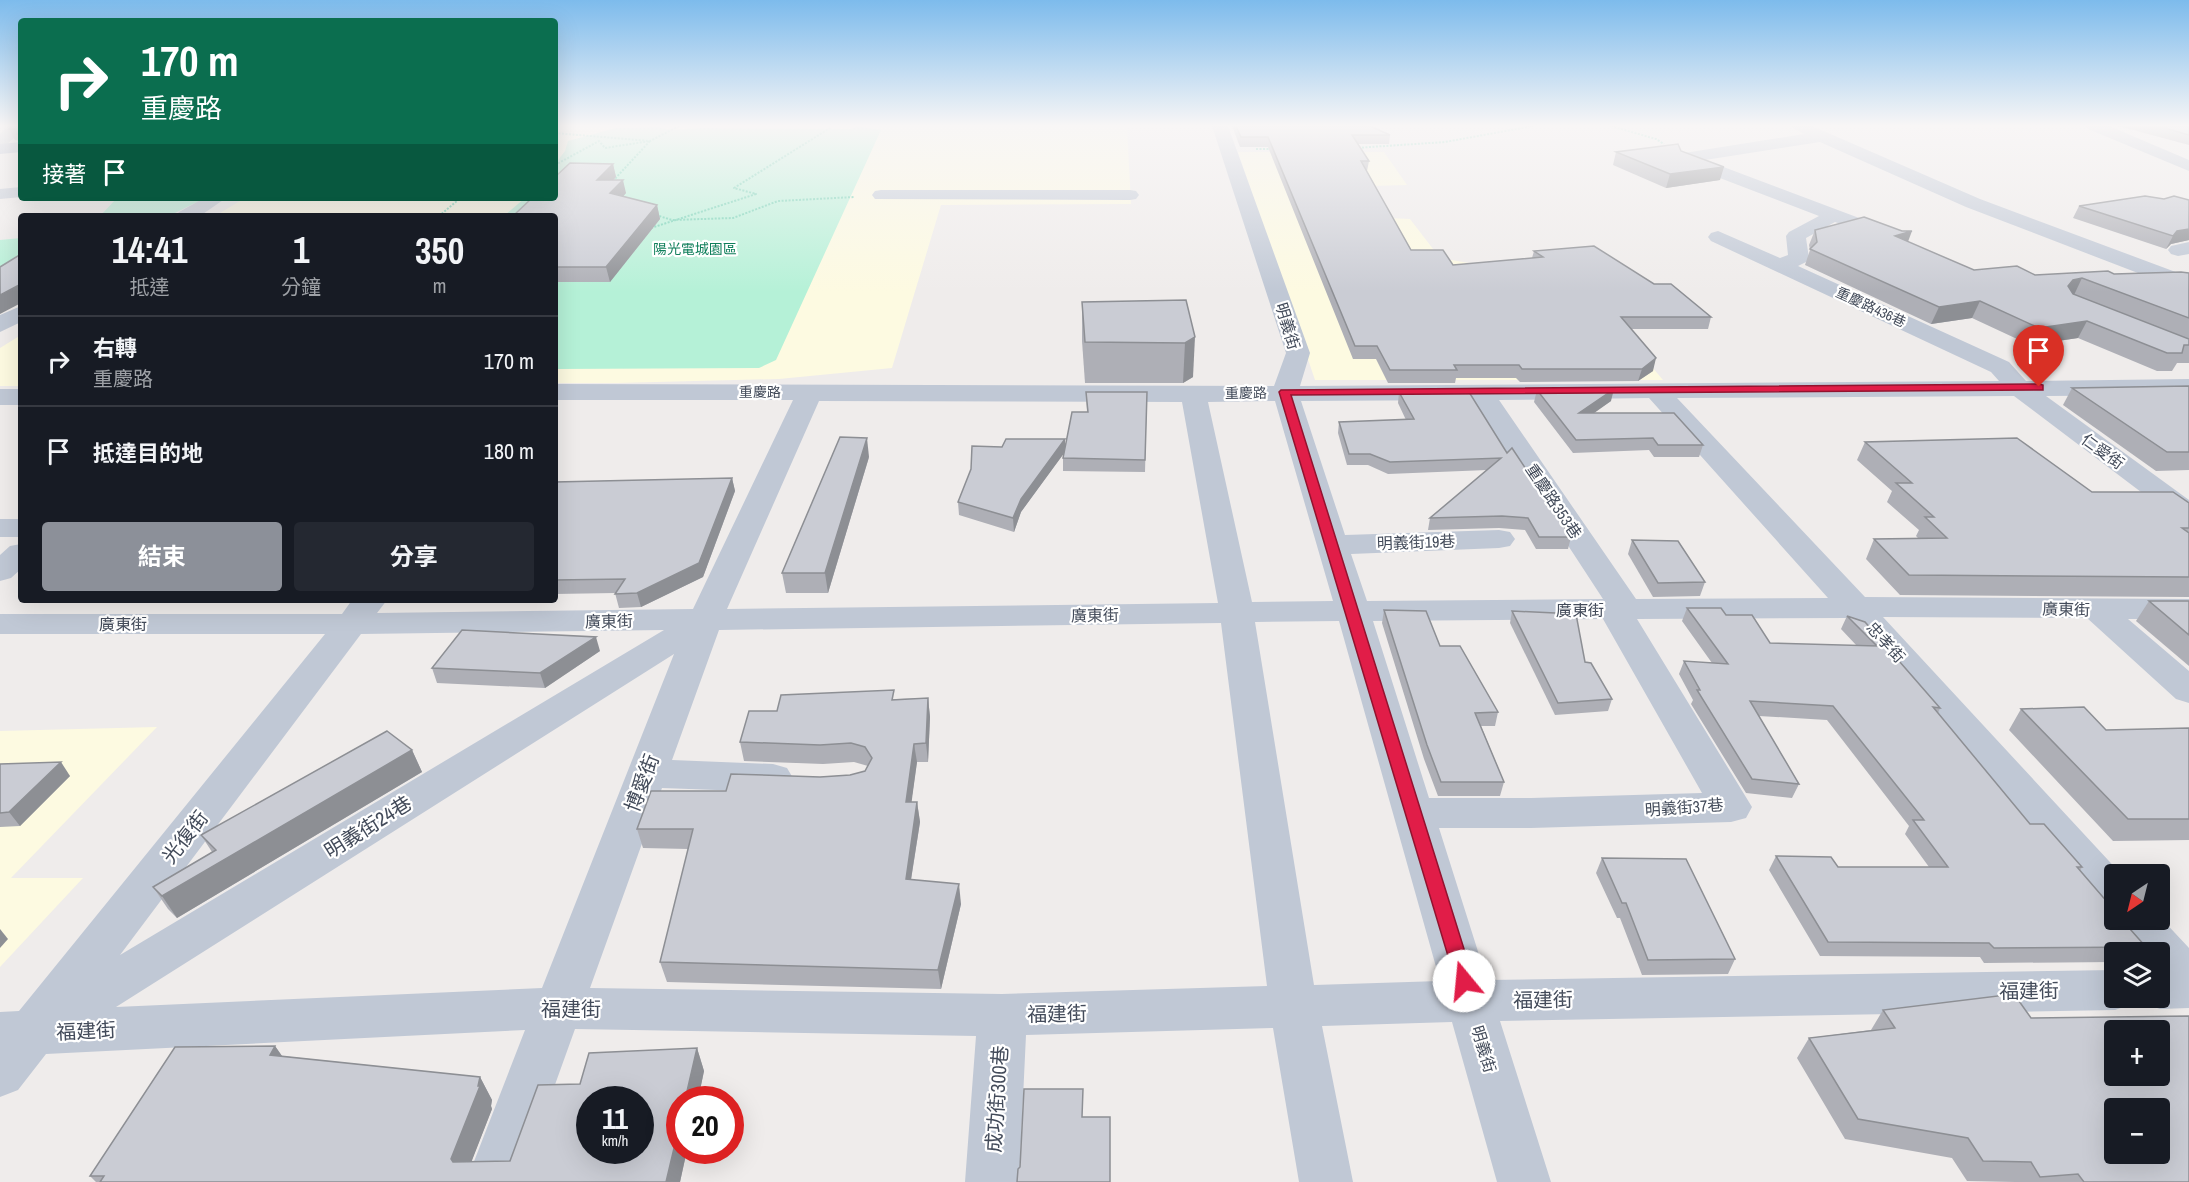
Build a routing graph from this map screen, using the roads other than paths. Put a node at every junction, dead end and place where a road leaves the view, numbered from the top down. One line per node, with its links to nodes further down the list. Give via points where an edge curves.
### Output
1 (1239, 181): 23 (street, 明義街, via 1298,353)
2 (1745, 181): 10 (street)
3 (1922, 181): 14 (street)
4 (18, 192): 5 (street)
5 (0, 194)
6 (881, 195): 7 (street)
7 (1130, 195)
8 (211, 201): 9 (street)
9 (191, 213)
10 (1832, 214): 12 (street); 13 (street, via 1796,236 1799,258)
11 (1718, 237): 13 (street, 重慶路436巷)
12 (1897, 238)
13 (1781, 265): 17 (street, 重慶路436巷, via 2000,368)
14 (2185, 283)
15 (18, 315): 16 (street)
16 (0, 325)
17 (2018, 387): 18 (street, 重慶路); 19 (street, 重慶路); 27 (street, 仁愛街)
18 (2189, 387)
19 (1655, 390): 20 (street, 重慶路); 34 (street, 忠孝街)
20 (1480, 391): 23 (street, 重慶路); 37 (street, 重慶路353巷)
21 (558, 392): 22 (street, 重慶路)
22 (810, 392): 24 (street, 重慶路); 41 (street, 博愛街)
23 (1284, 392): 24 (street, 重慶路); 31 (street, 明義街)
24 (1193, 394): 40 (street)
25 (0, 397): 26 (street)
26 (18, 397)
27 (2189, 514)
28 (0, 528): 29 (street)
29 (18, 528)
30 (1499, 539): 31 (street, 明義街19巷)
31 (1333, 545): 38 (street, 明義街)
32 (18, 556): 33 (street)
33 (0, 571)
34 (1857, 609): 35 (street, 廣東街); 37 (street, 廣東街); 47 (street, 忠孝街)
35 (2097, 609): 36 (street, 廣東街); 43 (street)
36 (2189, 609)
37 (1621, 610): 38 (street, 廣東街); 46 (street, 明義街37巷, via 1731,807)
38 (1353, 611): 40 (street, 廣東街); 46 (street, 明義街)
39 (360, 612): 41 (street, 廣東街); 42 (street, 廣東街); 57 (street, 光復街)
40 (1237, 613): 41 (street, 廣東街); 55 (street)
41 (705, 620): 44 (street, 博愛街); 57 (street, 明義街24巷)
42 (0, 624)
43 (2189, 691)
44 (646, 773): 45 (street); 54 (street, 博愛街)
45 (811, 779)
46 (1414, 813): 53 (street, 明義街)
47 (2104, 885)
48 (2144, 930): 49 (street)
49 (2189, 980)
50 (2189, 988): 51 (street)
51 (2170, 989)
52 (2104, 990): 53 (street, 福建街)
53 (1470, 1001): 55 (street, 福建街); 62 (street, 明義街)
54 (558, 1008): 56 (street, 福建街); 57 (street, 福建街); 59 (street, 博愛街)
55 (1294, 1008): 56 (street, 福建街); 61 (street)
56 (1002, 1015): 60 (street, 成功街300巷)
57 (16, 1034): 58 (street, 光復街)
58 (0, 1074)
59 (493, 1182)
60 (992, 1182)
61 (1326, 1182)
62 (1524, 1182)

